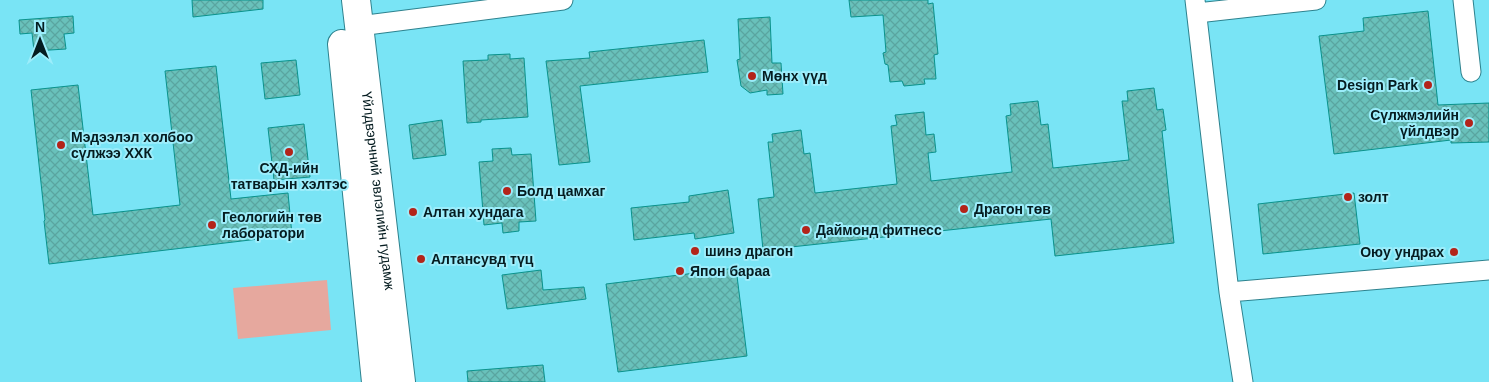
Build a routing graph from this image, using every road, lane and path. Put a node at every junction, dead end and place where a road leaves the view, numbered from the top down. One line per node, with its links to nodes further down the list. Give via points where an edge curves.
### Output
1 (338, 0): 10 (main road, Үйлдвэрчний эвлэлийн гудамж)
2 (563, 0): 6 (street)
3 (1316, 0): 5 (street)
4 (1463, 0): 7 (street)
5 (1196, 7): 9 (street)
6 (358, 13): 11 (main road, Үйлдвэрчний эвлэлийн гудамж)
7 (1471, 72)
8 (1489, 270): 9 (street)
9 (1229, 292): 12 (street)
10 (376, 382)
11 (400, 382)
12 (1243, 382)

